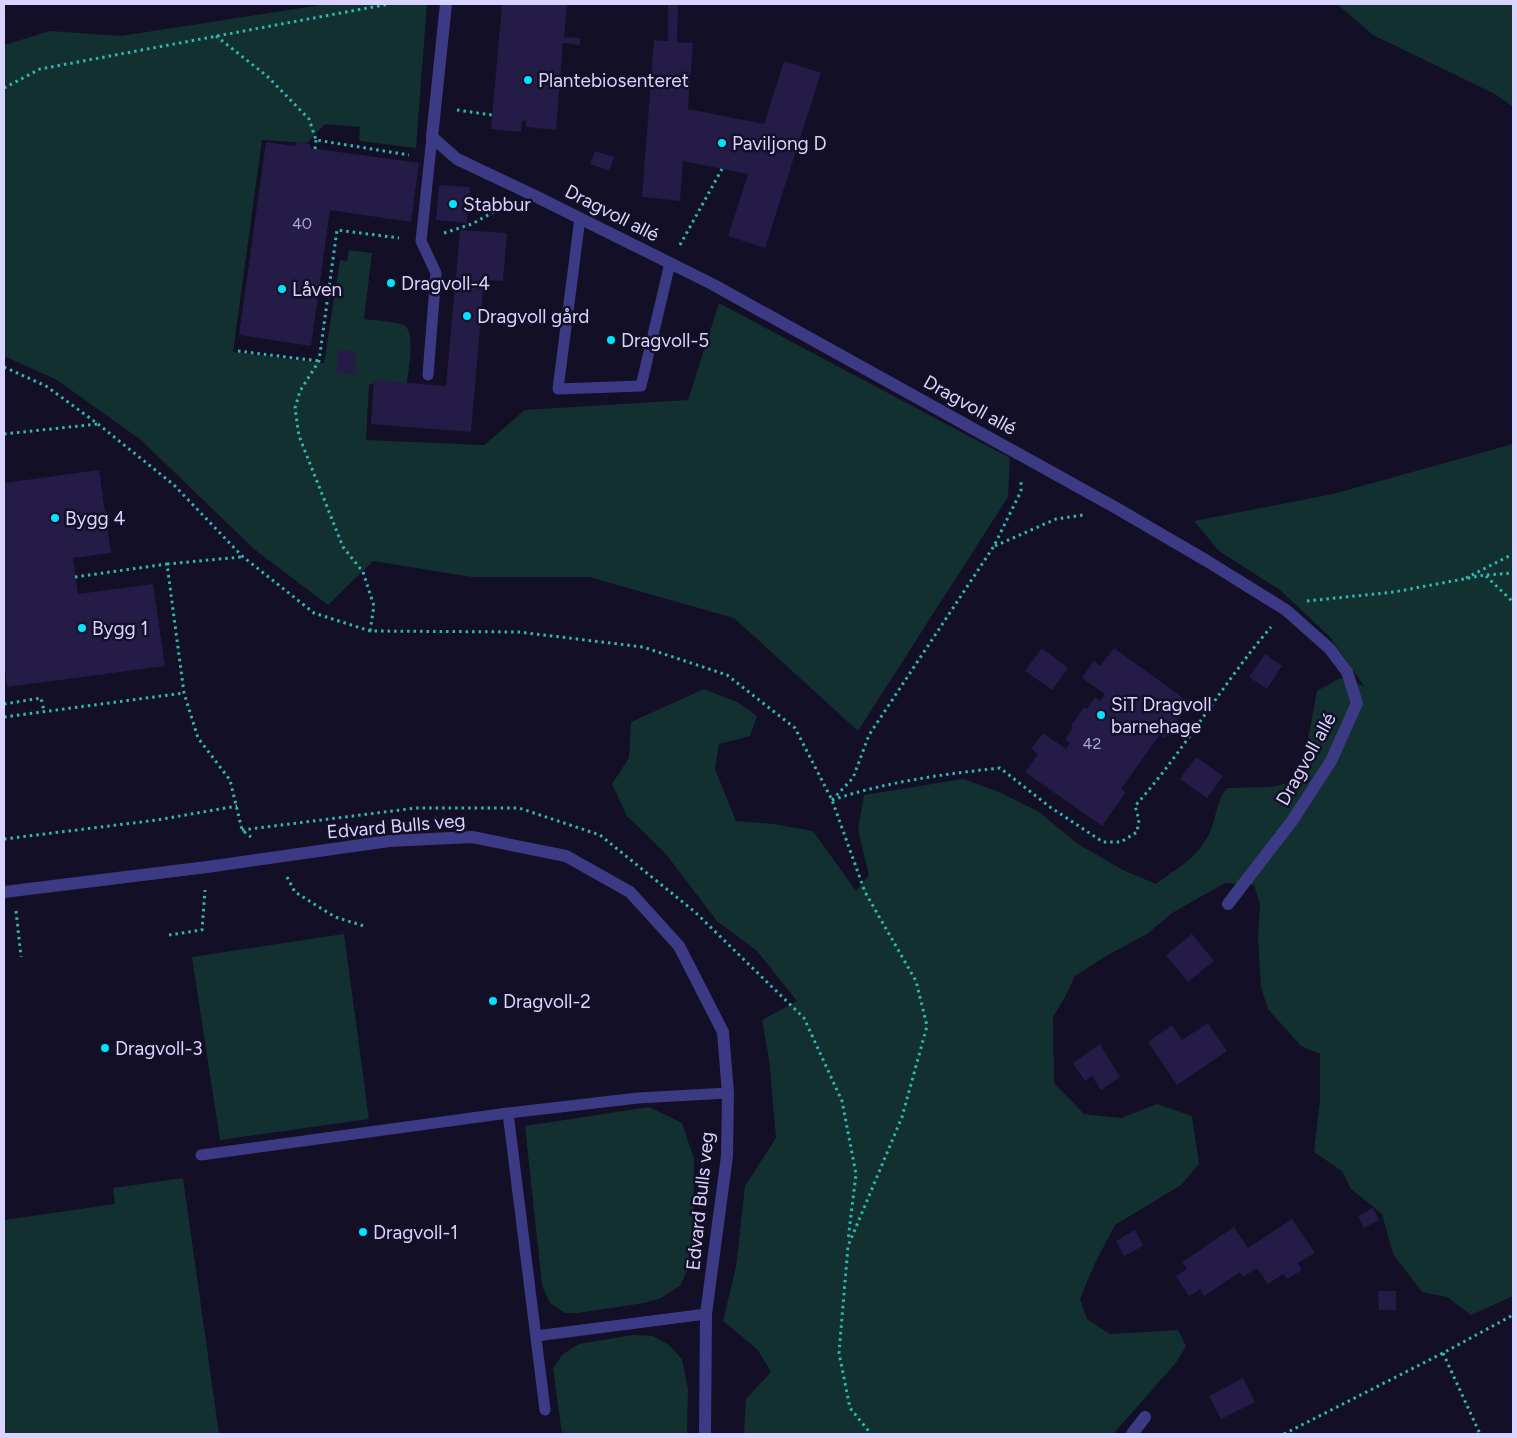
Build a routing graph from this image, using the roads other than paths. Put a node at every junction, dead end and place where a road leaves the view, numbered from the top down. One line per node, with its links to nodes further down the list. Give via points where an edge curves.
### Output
1 (446, 4): 2 (street)
2 (432, 137): 3 (street, Dragvoll allé, via 457,160); 5 (lane, via 421,241 436,273)
3 (580, 218): 4 (street, Dragvoll allé); 4 (lane, via 558,389 641,386)
4 (670, 263): 7 (street, Dragvoll allé, via 1118,509 1286,610 1330,649 1347,672 1357,703 1331,760 1292,821)
5 (428, 375)
6 (9, 891): 8 (street, Edvard Bulls veg, via 389,841 472,837 566,856 630,892 679,946 723,1032)
7 (1228, 904)
8 (728, 1092): 9 (lane, via 638,1098); 11 (street, Edvard Bulls veg, via 727,1156)
9 (508, 1113): 10 (lane); 12 (lane)
10 (201, 1155)
11 (706, 1314): 12 (lane); 15 (street, Edvard Bulls veg)
12 (536, 1336): 13 (lane)
13 (545, 1410)
14 (1145, 1417): 16 (street)
15 (705, 1434)
16 (1132, 1434)

